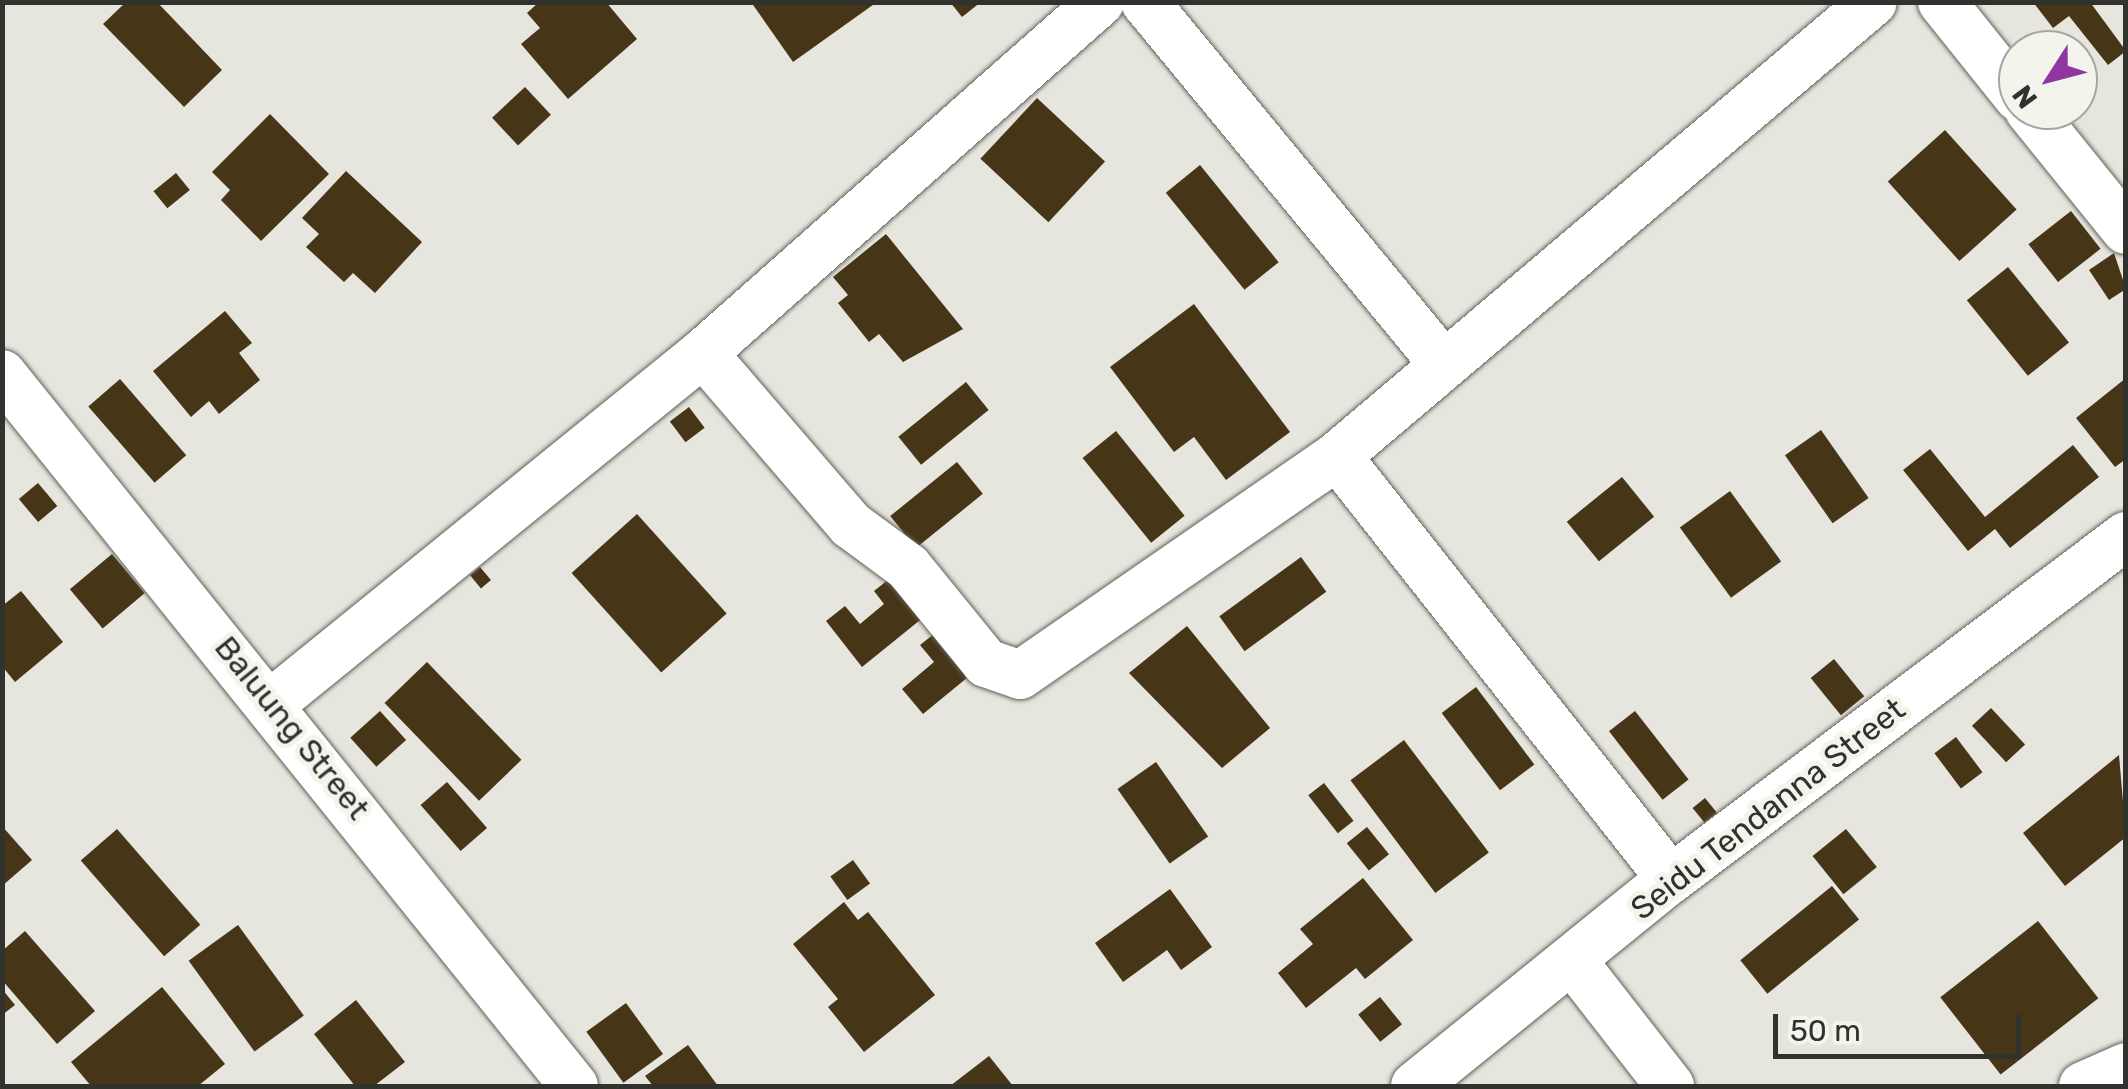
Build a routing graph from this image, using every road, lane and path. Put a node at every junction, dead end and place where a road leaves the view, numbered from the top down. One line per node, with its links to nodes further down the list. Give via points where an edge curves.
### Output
1 (1100, 2): 8 (street)
2 (1145, 2): 9 (street)
3 (1874, 2): 9 (street)
4 (1942, 2): 5 (street)
5 (1998, 71)
6 (2045, 130): 7 (street)
7 (2126, 230)
8 (703, 353): 11 (street, via 851,525 908,567 986,663 1020,675); 13 (street)
9 (1442, 362): 11 (street)
10 (2, 374): 13 (street, Baluung Street)
11 (1338, 456): 14 (street)
12 (2126, 536): 14 (street, Seidu Tendanna Street)
13 (274, 702): 17 (street, Baluung Street)
14 (1671, 879): 15 (street, Seidu Tendanna Street)
15 (1575, 964): 18 (street, Seidu Tendanna Street); 19 (street)
16 (2126, 1066): 20 (street)
17 (551, 1078)
18 (1415, 1086)
19 (1670, 1086)
20 (2083, 1086)

